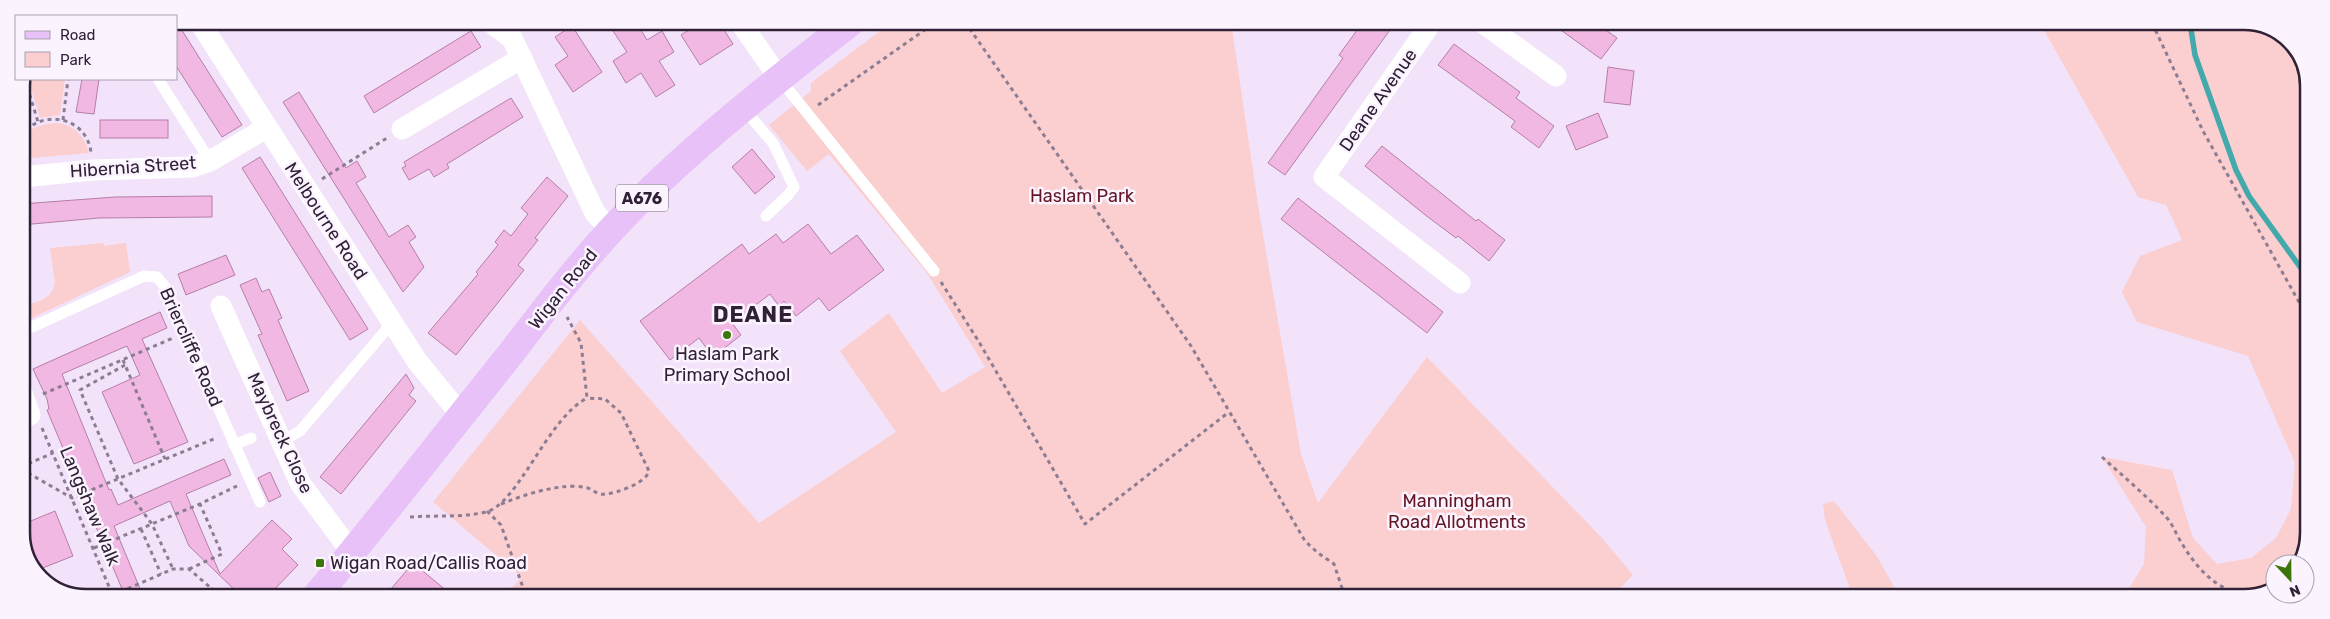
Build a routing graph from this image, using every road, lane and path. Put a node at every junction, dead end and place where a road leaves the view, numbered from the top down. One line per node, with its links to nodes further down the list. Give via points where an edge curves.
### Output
1 (205, 30): 22 (street, Melbourne Road)
2 (490, 30): 11 (lane)
3 (510, 30): 11 (street)
4 (746, 30): 13 (street)
5 (842, 30): 13 (main road, Wigan Road / A676)
6 (925, 30): 18 (path)
7 (971, 30): 42 (path, via 1191,346)
8 (1426, 30): 31 (street, Deane Avenue, via 1324,177)
9 (1493, 30): 12 (street)
10 (2155, 30): 33 (path, via 2203,131)
11 (520, 54): 23 (street); 29 (street, via 595,214)
12 (1556, 76)
13 (779, 78): 17 (main road, Wigan Road / A676); 18 (lane)
14 (68, 80): 19 (path)
15 (159, 80): 24 (lane)
16 (30, 96): 20 (path)
17 (743, 108): 28 (lane, via 773,143 794,187); 29 (main road, Wigan Road / A676, via 658,182)
18 (807, 113): 30 (lane)
19 (63, 120): 20 (path); 25 (path, via 70,121 82,131 90,146)
20 (38, 122): 21 (path)
21 (30, 127)
22 (266, 128): 24 (street, Hibernia Street); 27 (street, Melbourne Road)
23 (402, 129): 27 (path)
24 (210, 162): 25 (street, Hibernia Street, via 192,167)
25 (94, 170): 26 (street, Hibernia Street)
26 (30, 176)
27 (305, 189): 35 (street, Melbourne Road)
28 (766, 216)
29 (611, 230): 32 (main road, Wigan Road / A676)
30 (934, 271): 42 (path, via 980,342 1085,524)
31 (1460, 283)
32 (555, 297): 40 (path, via 581,343); 43 (main road, Wigan Road / A676)
33 (2300, 304)
34 (221, 306): 46 (street, Maybreck Close, via 241,328)
35 (392, 323): 43 (street, Melbourne Road, via 417,361); 46 (lane, via 300,431)
36 (30, 328): 37 (lane, Briercliffe Road, via 151,275 162,281)
37 (185, 333): 38 (path); 44 (lane, Briercliffe Road)
38 (123, 360): 39 (path); 41 (path)
39 (125, 365): 50 (path); 53 (path, via 80,390)
40 (587, 398): 58 (path, via 567,412 516,486); 58 (path, via 605,400 621,413 649,471 648,475 636,484 606,494 586,488 562,487 534,491)
41 (30, 408): 48 (path, Langshaw Walk)
42 (1229, 412): 73 (path, via 1305,541 1334,564)
43 (462, 415): 60 (main road, Wigan Road / A676)
44 (229, 432): 47 (lane, Briercliffe Road); 50 (path)
45 (251, 438): 47 (lane)
46 (282, 442): 64 (street, Maybreck Close, via 306,492)
47 (234, 445): 54 (lane, Briercliffe Road)
48 (53, 454): 51 (path); 55 (path, Langshaw Walk)
49 (2102, 457): 74 (path, via 2168,520 2198,567 2218,586)
50 (165, 459): 53 (path)
51 (30, 464)
52 (30, 473): 55 (path)
53 (118, 479): 55 (path); 61 (path)
54 (250, 480): 56 (lane, Briercliffe Road); 57 (path)
55 (72, 498): 63 (path, Langshaw Walk)
56 (260, 502)
57 (200, 504): 61 (path); 66 (path, via 222,554)
58 (499, 505): 59 (path)
59 (486, 512): 60 (path, via 443,518 431,515); 72 (path, via 501,525)
60 (380, 520): 64 (main road, Wigan Road / A676)
61 (152, 524): 62 (path); 65 (path)
62 (141, 529): 63 (path); 67 (path)
63 (94, 548): 68 (path, Langshaw Walk)
64 (352, 553): 71 (main road, Wigan Road / A676)
65 (172, 569): 66 (path); 67 (path)
66 (189, 569): 70 (path)
67 (161, 574): 69 (path)
68 (111, 589)
69 (127, 589)
70 (212, 589)
71 (322, 589)
72 (524, 589)
73 (1343, 589)
74 (2226, 589)

